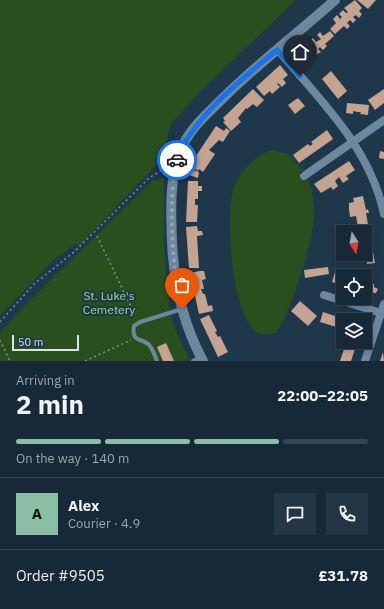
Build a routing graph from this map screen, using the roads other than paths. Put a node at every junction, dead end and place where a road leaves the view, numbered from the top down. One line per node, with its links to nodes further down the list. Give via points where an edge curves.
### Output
1 (335, 0): 2 (street)
2 (277, 50): 4 (street); 9 (street, via 241,80 198,123 183,144 175,165 172,203 173,246 175,278)
3 (384, 120): 4 (street)
4 (354, 141): 5 (street); 6 (street, via 373,176)
5 (304, 176)
6 (384, 214)
7 (324, 295): 10 (street)
8 (384, 304): 10 (street)
9 (182, 309): 11 (street); 12 (lane, via 138,322 134,326 136,338 150,346)
10 (383, 313): 13 (street)
11 (199, 359)
12 (157, 361)
13 (365, 361)

